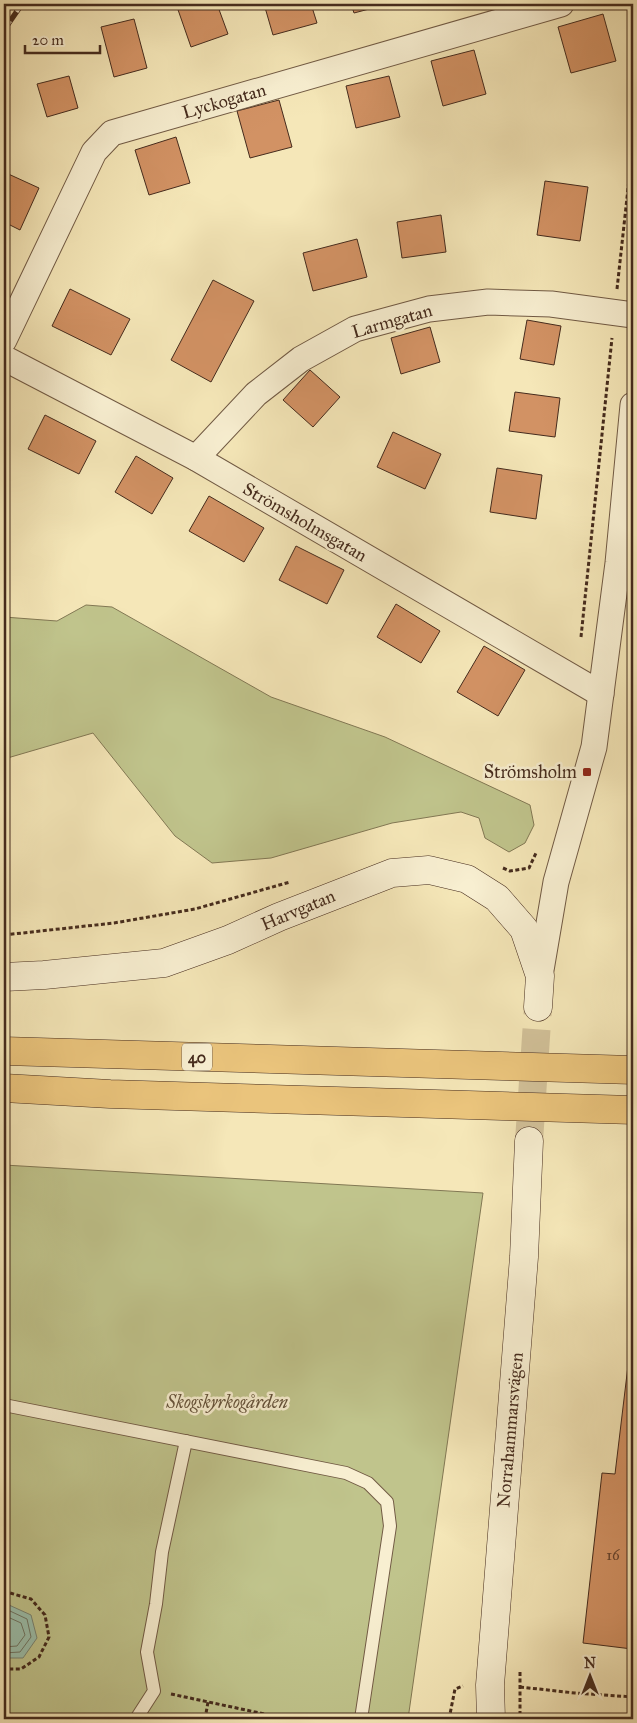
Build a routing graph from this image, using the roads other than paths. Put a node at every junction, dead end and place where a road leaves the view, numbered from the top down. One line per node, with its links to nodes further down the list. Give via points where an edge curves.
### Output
1 (561, 4): 3 (street, Lyckogatan, via 112,133 94,152)
2 (624, 314): 6 (street, Larmgatan, via 551,304 488,302 429,309 355,329 300,359 256,394)
3 (4, 340)
4 (4, 358): 6 (street, Strömsholmsgatan)
5 (633, 405): 7 (street)
6 (196, 458): 7 (street, Strömsholmsgatan)
7 (601, 694): 8 (street, via 594,747 556,882)
8 (540, 976): 9 (street, Harvgatan, via 524,930 497,898 466,879 429,870 392,873 164,963); 10 (street)
9 (4, 977)
10 (538, 1007)
11 (4, 1050): 12 (highway, 40)
12 (633, 1070)
13 (4, 1088): 14 (highway, 40)
14 (633, 1110)
15 (530, 1141): 20 (street, Norrahammarsvägen)
16 (4, 1406): 17 (lane)
17 (186, 1441): 18 (lane, via 162,1552 147,1652 154,1691); 19 (lane, via 346,1473 368,1483 387,1502 390,1526)
18 (136, 1719)
19 (361, 1719)
20 (490, 1719)

